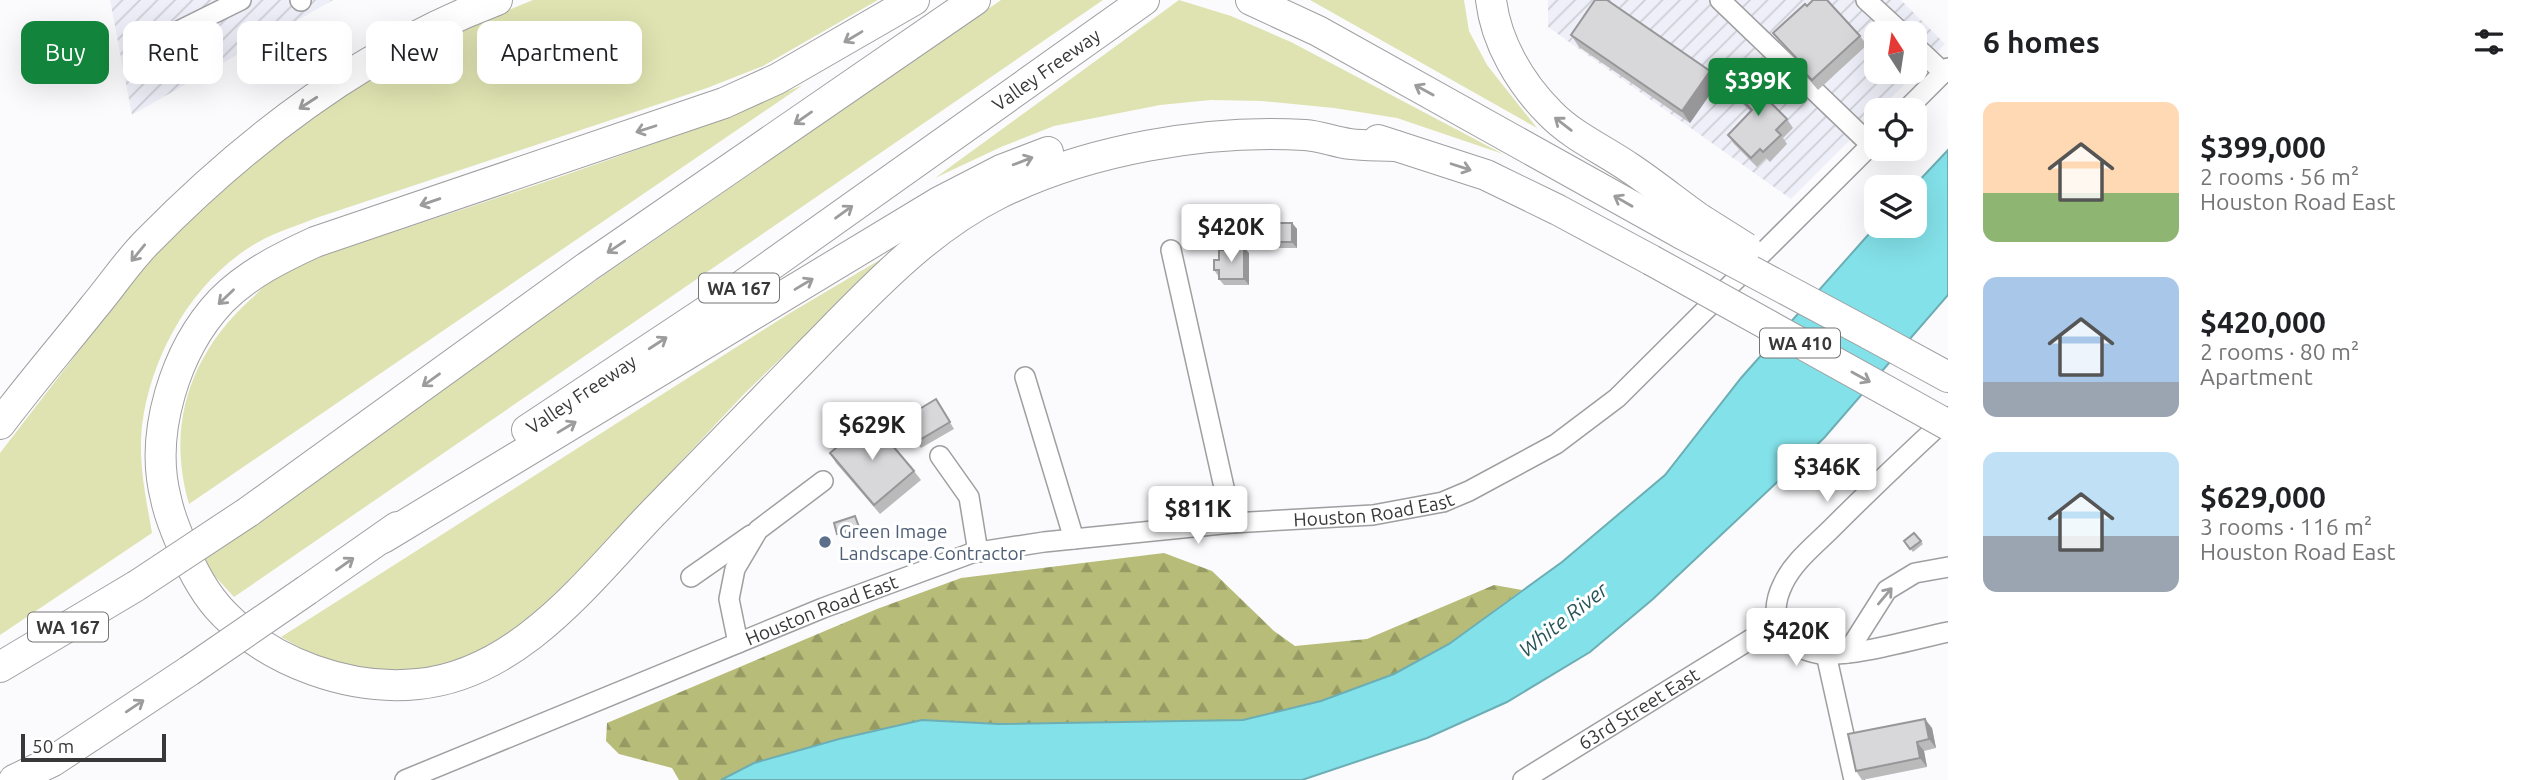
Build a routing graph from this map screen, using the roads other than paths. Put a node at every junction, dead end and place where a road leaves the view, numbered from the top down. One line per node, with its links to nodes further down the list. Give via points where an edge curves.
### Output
1 (241, 0): 10 (street)
2 (497, 0): 23 (highway, one-way to 23, via 372,60 290,115 215,177 145,244)
3 (1144, 0): 29 (highway, Valley Freeway / WA 167, one-way to 3, via 545,416 705,312)
4 (1251, 0): 18 (highway, one-way to 4)
5 (1492, 0): 18 (highway, one-way to 5, via 1629,167 1549,113 1510,60 1493,16)
6 (1720, 0): 15 (street)
7 (1867, 0): 11 (street)
8 (913, 1): 16 (highway, one-way to 16, via 777,79 724,103 314,242 246,278 219,304 179,369 166,411 161,457 165,497 189,564 223,614 273,652 324,675 351,681 412,685 449,679 484,666 526,640 592,578 896,266 998,194 1093,159 1185,140 1307,135 1349,144)
9 (968, 5): 39 (highway, WA 167, one-way to 39, bridge, via 587,267 248,512)
10 (199, 21)
11 (1889, 21)
12 (1927, 56): 13 (street)
13 (1946, 71): 14 (street)
14 (1918, 98)
15 (1864, 134)
16 (1396, 146): 24 (highway, WA 410, one-way to 24, bridge, via 1486,175 1558,210); 29 (highway, one-way to 16, via 939,202 1052,150 1184,121 1236,117 1308,120)
17 (1864, 153): 27 (street, Houston Road East, via 1617,398 1556,444 1443,502 1373,515)
18 (1691, 227): 21 (highway, bridge, via 1784,272 1869,334)
19 (1171, 250): 27 (street)
20 (1025, 377): 30 (street)
21 (1948, 377)
22 (1948, 417): 34 (street, via 1795,564 1779,594)
23 (0, 424)
24 (1948, 425)
25 (940, 456): 31 (street, via 969,497)
26 (823, 481): 28 (street)
27 (1232, 523): 30 (street, Houston Road East)
28 (758, 530): 33 (street); 36 (street, via 734,569 729,598)
29 (383, 538): 40 (highway, Valley Freeway / WA 167, one-way to 29, bridge, via 53,761)
30 (1074, 539): 31 (street, Houston Road East)
31 (978, 552): 36 (street, Houston Road East)
32 (1948, 567): 37 (street, one-way to 32, via 1888,590 1915,573)
33 (691, 577)
34 (1777, 623): 38 (street, via 1794,644); 42 (street, 63rd Street East)
35 (1948, 632): 37 (street)
36 (738, 643): 41 (street, Houston Road East)
37 (1847, 653): 38 (street)
38 (1826, 654): 43 (street)
39 (0, 667)
40 (15, 780)
41 (405, 780)
42 (1523, 780)
43 (1854, 780)

